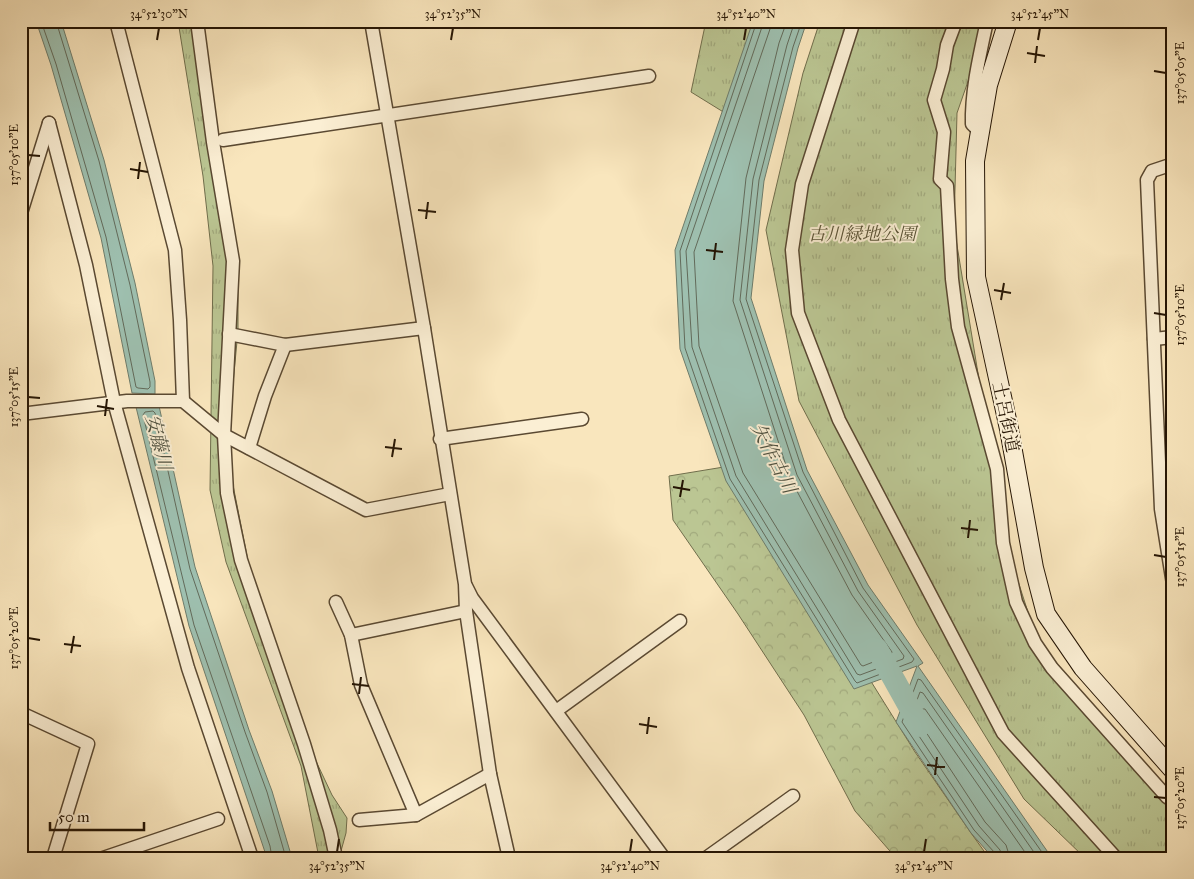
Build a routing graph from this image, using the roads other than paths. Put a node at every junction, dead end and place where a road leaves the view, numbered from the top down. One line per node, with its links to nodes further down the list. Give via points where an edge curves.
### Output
1 (116, 21): 19 (street, via 175,250)
2 (196, 21): 15 (street, via 233,261)
3 (371, 21): 9 (street)
4 (854, 21): 52 (street, via 802,184 792,250 798,313 839,420 1004,734)
5 (956, 21): 39 (street, via 934,100 944,132 940,179 947,186 958,327 997,469 1003,543 1016,602 1035,644 1052,668)
6 (986, 21): 10 (street, via 972,116 972,124)
7 (1008, 21): 10 (street, 土呂街道, via 988,85)
8 (649, 76): 9 (street)
9 (386, 116): 11 (street); 14 (street)
10 (980, 128): 36 (street, 土呂街道, via 975,161 976,277 1046,614 1084,668)
11 (223, 140)
12 (1173, 164): 17 (street, via 1152,171 1147,180)
13 (23, 203): 20 (street, via 49,123 86,265)
14 (424, 328): 18 (street); 24 (street)
15 (229, 334): 18 (street); 23 (street)
16 (1173, 338): 17 (street)
17 (1154, 339): 27 (street)
18 (285, 345): 25 (street)
19 (183, 401): 20 (street); 23 (street)
20 (114, 402): 21 (street); 47 (street, via 188,668)
21 (21, 414)
22 (582, 419): 24 (street)
23 (224, 435): 25 (street); 48 (street, via 227,493 241,560 304,744)
24 (440, 439): 26 (street)
25 (249, 448): 26 (street, via 366,510)
26 (450, 494): 28 (street)
27 (1167, 508): 29 (street)
28 (465, 584): 31 (street); 34 (street)
29 (1173, 584)
30 (336, 602): 33 (street)
31 (466, 611): 33 (street); 37 (street)
32 (680, 620): 34 (street)
33 (351, 635): 40 (street, via 361,685)
34 (556, 712): 50 (street)
35 (21, 713): 45 (street, via 88,744)
36 (1173, 770)
37 (490, 774): 40 (street); 49 (street)
38 (793, 796): 51 (street)
39 (1173, 801)
40 (416, 815): 42 (street)
41 (218, 819): 46 (street)
42 (359, 820)
43 (21, 854): 44 (street)
44 (25, 858)
45 (53, 858)
46 (103, 858)
47 (252, 858)
48 (336, 858)
49 (509, 858)
50 (664, 858)
51 (706, 858)
52 (1116, 858)

